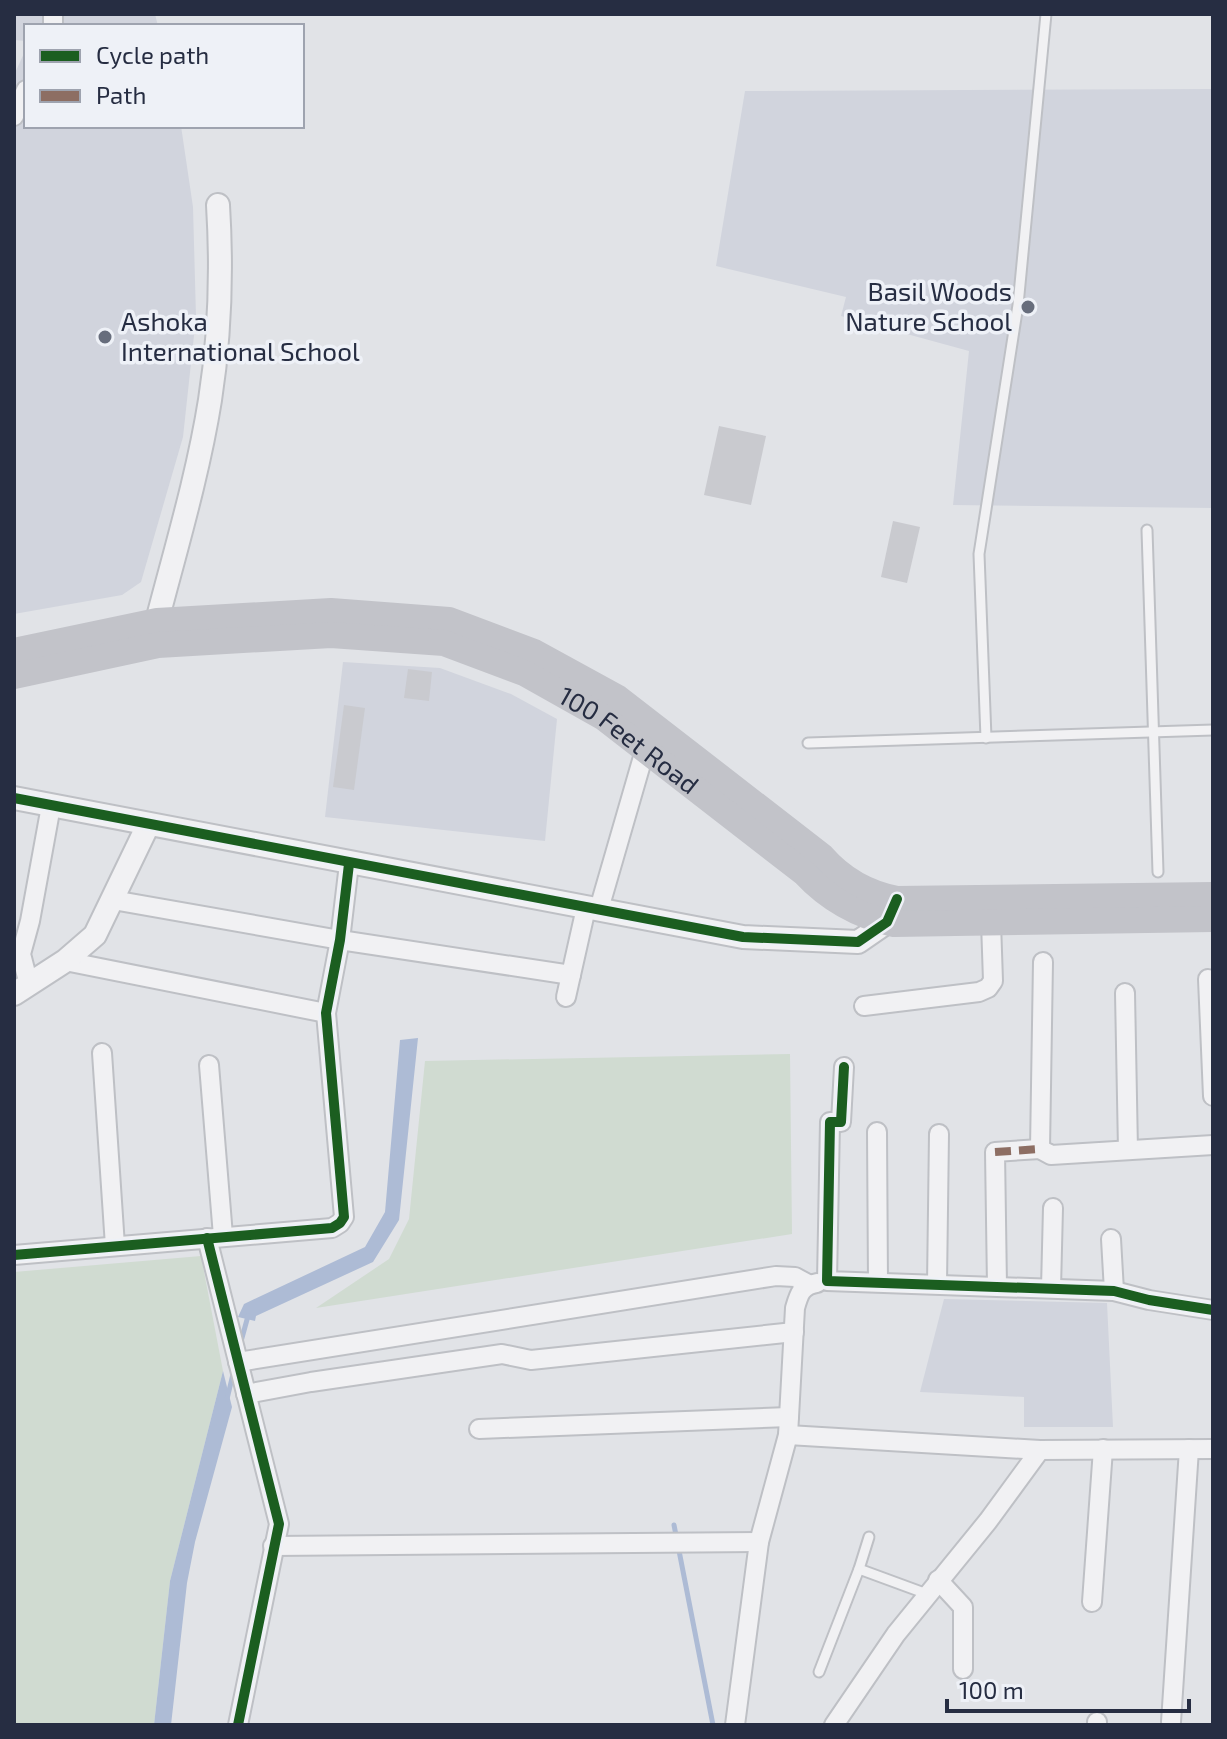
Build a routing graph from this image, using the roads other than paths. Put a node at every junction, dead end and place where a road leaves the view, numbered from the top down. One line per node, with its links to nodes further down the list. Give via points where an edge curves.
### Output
1 (1046, 14): 11 (lane, via 1018,305 979,554)
2 (24, 94): 3 (street)
3 (14, 116)
4 (218, 205): 6 (street, via 218,322 210,399)
5 (1147, 530): 10 (lane)
6 (158, 633): 7 (main road, 100 Feet Road); 8 (main road, 100 Feet Road); 13 (main road, 100 Feet Road, via 331,635 444,643 524,673 604,718); 22 (main road, 100 Feet Road, via 331,611 449,620 534,652 618,698)
7 (14, 651)
8 (14, 676)
9 (1213, 730): 10 (lane)
10 (1154, 732): 11 (lane); 18 (lane)
11 (986, 738): 12 (lane)
12 (808, 743)
13 (645, 750): 21 (street); 22 (main road, 100 Feet Road, via 826,894 852,910)
14 (14, 798): 15 (street)
15 (51, 806): 16 (street); 30 (street, via 21,954)
16 (148, 825): 17 (street); 20 (street)
17 (349, 864): 21 (street); 25 (street)
18 (1158, 872)
19 (1213, 895): 22 (main road, 100 Feet Road)
20 (113, 900): 25 (street); 26 (street, via 95,935)
21 (593, 908): 22 (street, via 743,937 858,942); 28 (street)
22 (892, 911): 24 (main road, 100 Feet Road)
23 (1213, 919): 24 (main road, 100 Feet Road)
24 (991, 922): 33 (street, via 993,981 988,988)
25 (340, 940): 28 (street); 34 (street)
26 (65, 961): 30 (street); 34 (street)
27 (1043, 962): 42 (street)
28 (571, 975): 32 (street)
29 (1208, 979): 38 (street)
30 (21, 990)
31 (1125, 993): 43 (street)
32 (566, 997)
33 (864, 1006)
34 (326, 1013): 45 (street, via 344,1217 332,1228)
35 (102, 1053): 47 (street)
36 (209, 1065): 45 (street)
37 (844, 1067): 49 (street, via 841,1122 830,1122)
38 (1213, 1096)
39 (877, 1132): 50 (street)
40 (939, 1134): 52 (street)
41 (1213, 1145): 43 (street)
42 (1040, 1149): 43 (street, via 1051,1155); 53 (street, via 995,1152)
43 (1128, 1150)
44 (1053, 1208): 54 (street)
45 (215, 1237): 47 (street); 58 (street)
46 (1111, 1239): 55 (street)
47 (115, 1246): 48 (street)
48 (14, 1255)
49 (827, 1281): 50 (street); 51 (street)
50 (878, 1282): 52 (street)
51 (808, 1284): 57 (street, via 800,1291); 58 (street, via 776,1276)
52 (937, 1284): 53 (street)
53 (997, 1286): 54 (street)
54 (1051, 1288): 55 (street)
55 (1114, 1291): 56 (street)
56 (1213, 1310)
57 (794, 1332): 59 (street, via 531,1360 502,1354); 60 (street)
58 (238, 1362): 59 (street)
59 (245, 1389): 68 (street, via 279,1524)
60 (789, 1426): 61 (street); 65 (street); 67 (street)
61 (479, 1429)
62 (1103, 1449): 63 (street); 65 (street); 71 (street)
63 (1189, 1449): 64 (street); 74 (street)
64 (1213, 1449)
65 (1040, 1450): 70 (street)
66 (869, 1537): 69 (lane)
67 (759, 1542): 68 (street); 76 (street)
68 (273, 1546): 75 (street)
69 (859, 1569): 70 (lane); 73 (lane)
70 (933, 1587): 72 (street, via 963,1607); 77 (street)
71 (1092, 1602)
72 (963, 1669)
73 (819, 1672)
74 (1171, 1722)
75 (238, 1725)
76 (735, 1725)
77 (834, 1725)

